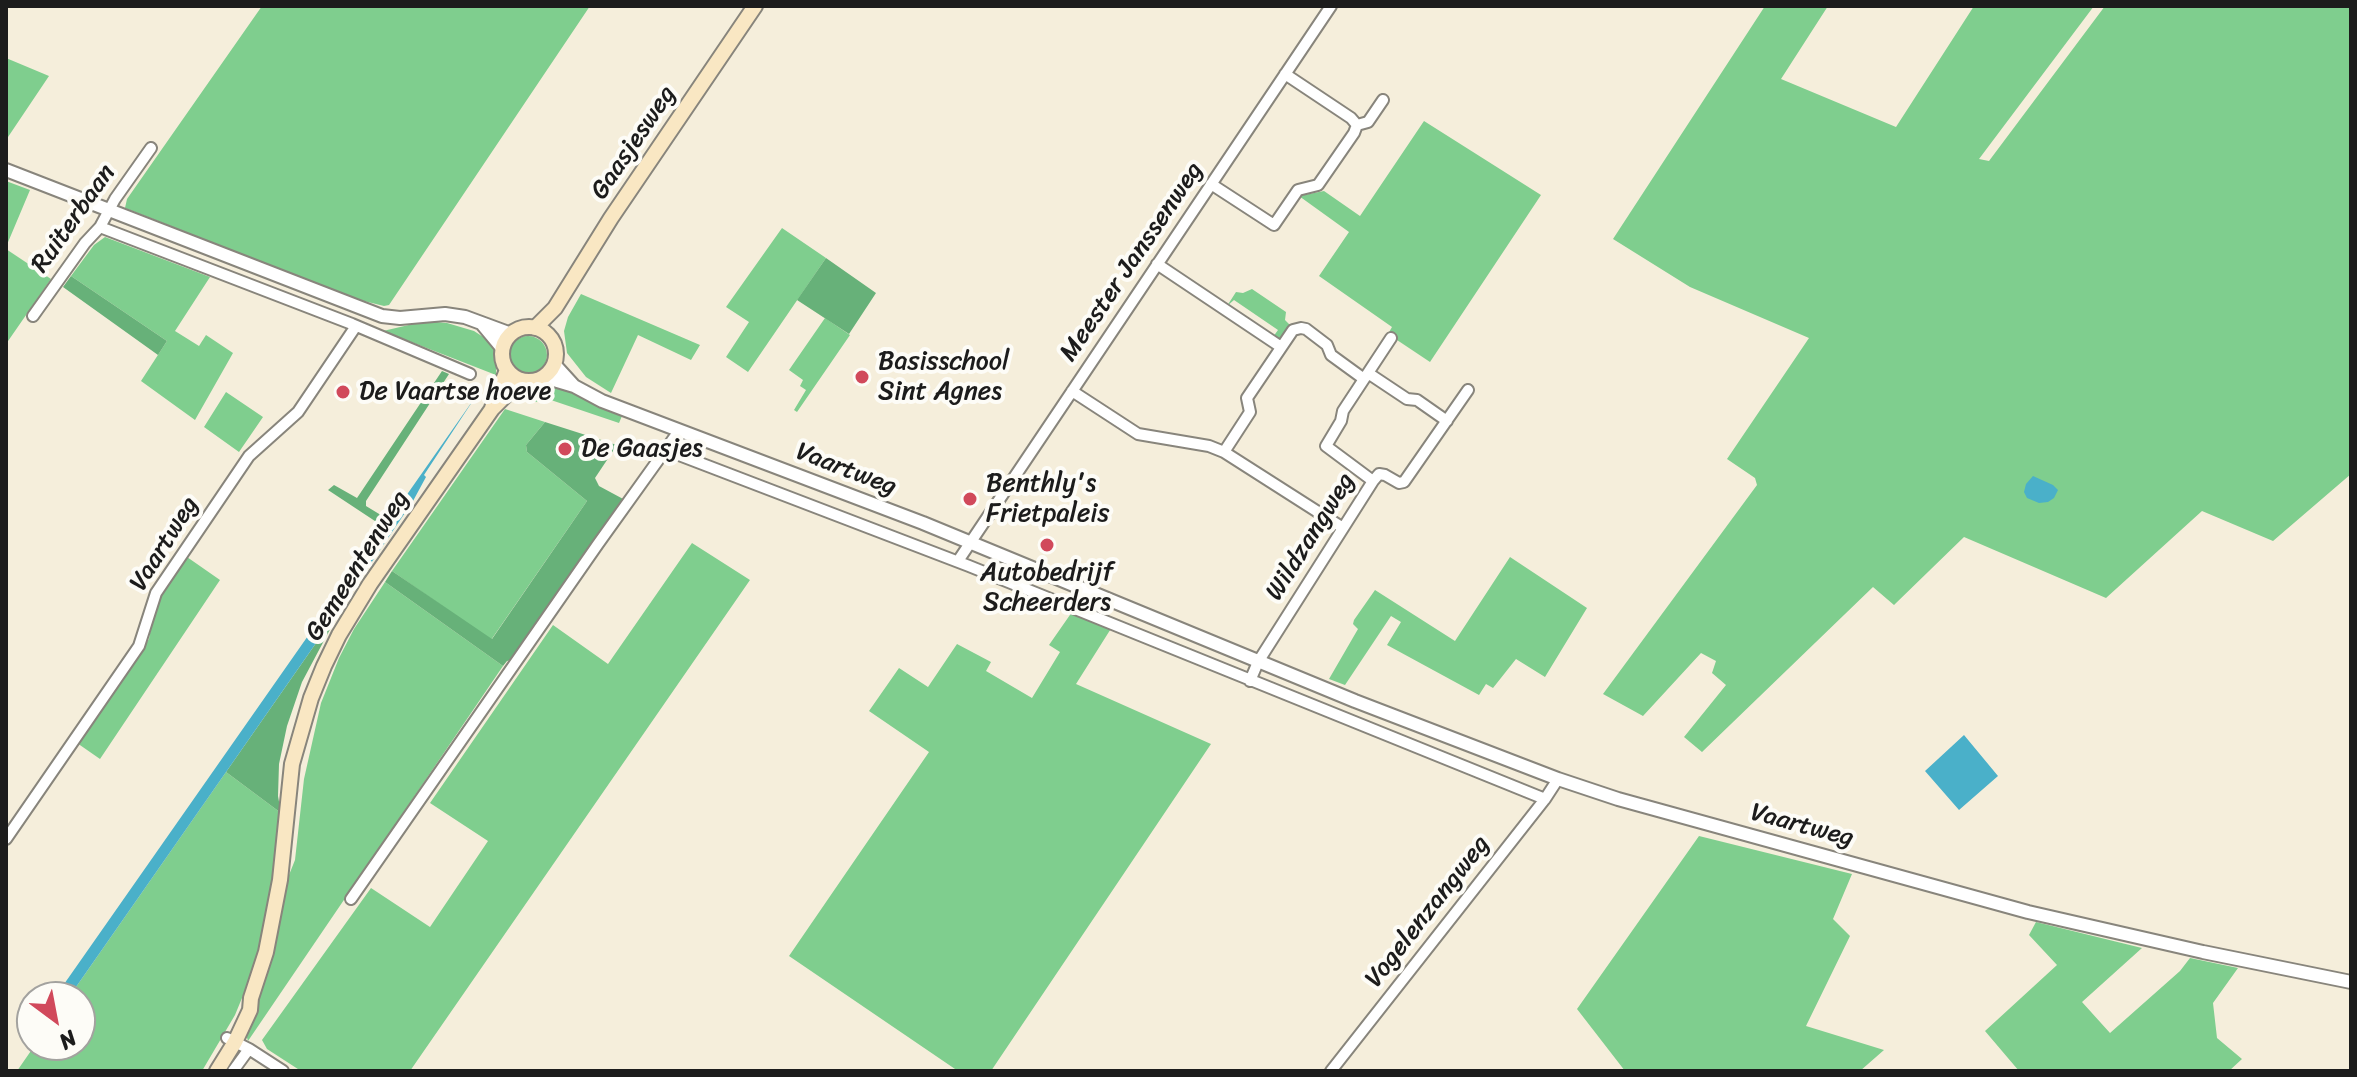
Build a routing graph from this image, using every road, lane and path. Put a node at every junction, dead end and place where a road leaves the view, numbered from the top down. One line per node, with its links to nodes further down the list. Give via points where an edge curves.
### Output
1 (755, 6): 13 (main road, Gaasjesweg)
2 (1331, 6): 3 (street, Meester Janssenweg)
3 (1285, 74): 5 (street); 8 (street, Meester Janssenweg)
4 (1383, 100): 5 (street, via 1368,122)
5 (1357, 125): 8 (street, via 1318,185 1298,190 1274,225)
6 (151, 148): 9 (street, Ruiterbaan)
7 (6, 170): 9 (street)
8 (1211, 184): 11 (street, Meester Janssenweg)
9 (110, 210): 10 (street, Ruiterbaan); 12 (street)
10 (100, 227): 14 (street, Ruiterbaan); 16 (street)
11 (1157, 264): 21 (street); 31 (street, Meester Janssenweg)
12 (358, 307): 15 (street, via 382,316 445,314); 16 (street, Vaartweg)
13 (555, 308): 17 (main road, Gaasjesweg); 19 (main road, Gaasjesweg)
14 (33, 316)
15 (482, 324): 18 (street); 22 (street)
16 (354, 325): 25 (street); 45 (street, Vaartweg, via 298,412 249,456 156,593 139,646)
17 (535, 328): 18 (main road); 19 (main road)
18 (511, 334): 22 (main road)
19 (549, 336): 23 (main road)
20 (1391, 338): 26 (street)
21 (1281, 347): 26 (street, via 1290,333 1306,329 1327,345 1331,355); 36 (street, via 1247,398 1250,412)
22 (502, 348): 24 (main road)
23 (554, 364): 27 (main road); 29 (street, Vaartweg)
24 (507, 370): 28 (main road); 32 (main road, Gemeentenweg)
25 (470, 374)
26 (1366, 376): 33 (street); 37 (street, via 1326,446)
27 (544, 377): 28 (main road); 29 (street, Vaartweg)
28 (521, 380): 32 (main road, Gemeentenweg)
29 (574, 386): 34 (street, Vaartweg)
30 (1468, 390): 33 (street, Wildzangweg)
31 (1072, 391): 36 (street, via 1131,431); 39 (street, Meester Janssenweg)
32 (492, 409): 48 (main road, Gemeentenweg, via 362,596 311,698 292,764 274,920 251,998 242,1008)
33 (1447, 421): 37 (street, Wildzangweg, via 1404,482 1379,474)
34 (679, 431): 35 (street); 39 (street, Vaartweg)
35 (666, 450): 40 (street, Vaartweg); 46 (street)
36 (1224, 452): 38 (street)
37 (1373, 481): 38 (street, Wildzangweg)
38 (1343, 528): 41 (street, Wildzangweg)
39 (969, 542): 40 (street); 41 (street, Vaartweg)
40 (958, 561): 42 (street, Vaartweg)
41 (1258, 662): 42 (street); 43 (street, Vaartweg)
42 (1250, 681): 44 (street, Vaartweg)
43 (1558, 779): 44 (street, Vogelenzangweg); 47 (street, Vaartweg, via 2028,912)
44 (1545, 799): 53 (street, Vogelenzangweg)
45 (6, 839)
46 (351, 899)
47 (2351, 982)
48 (237, 1043): 49 (main road, Gemeentenweg); 50 (main road, Gemeentenweg); 51 (street, Gemeentenweg); 52 (street)
49 (209, 1071)
50 (217, 1071)
51 (233, 1071)
52 (283, 1071)
53 (1331, 1071)

